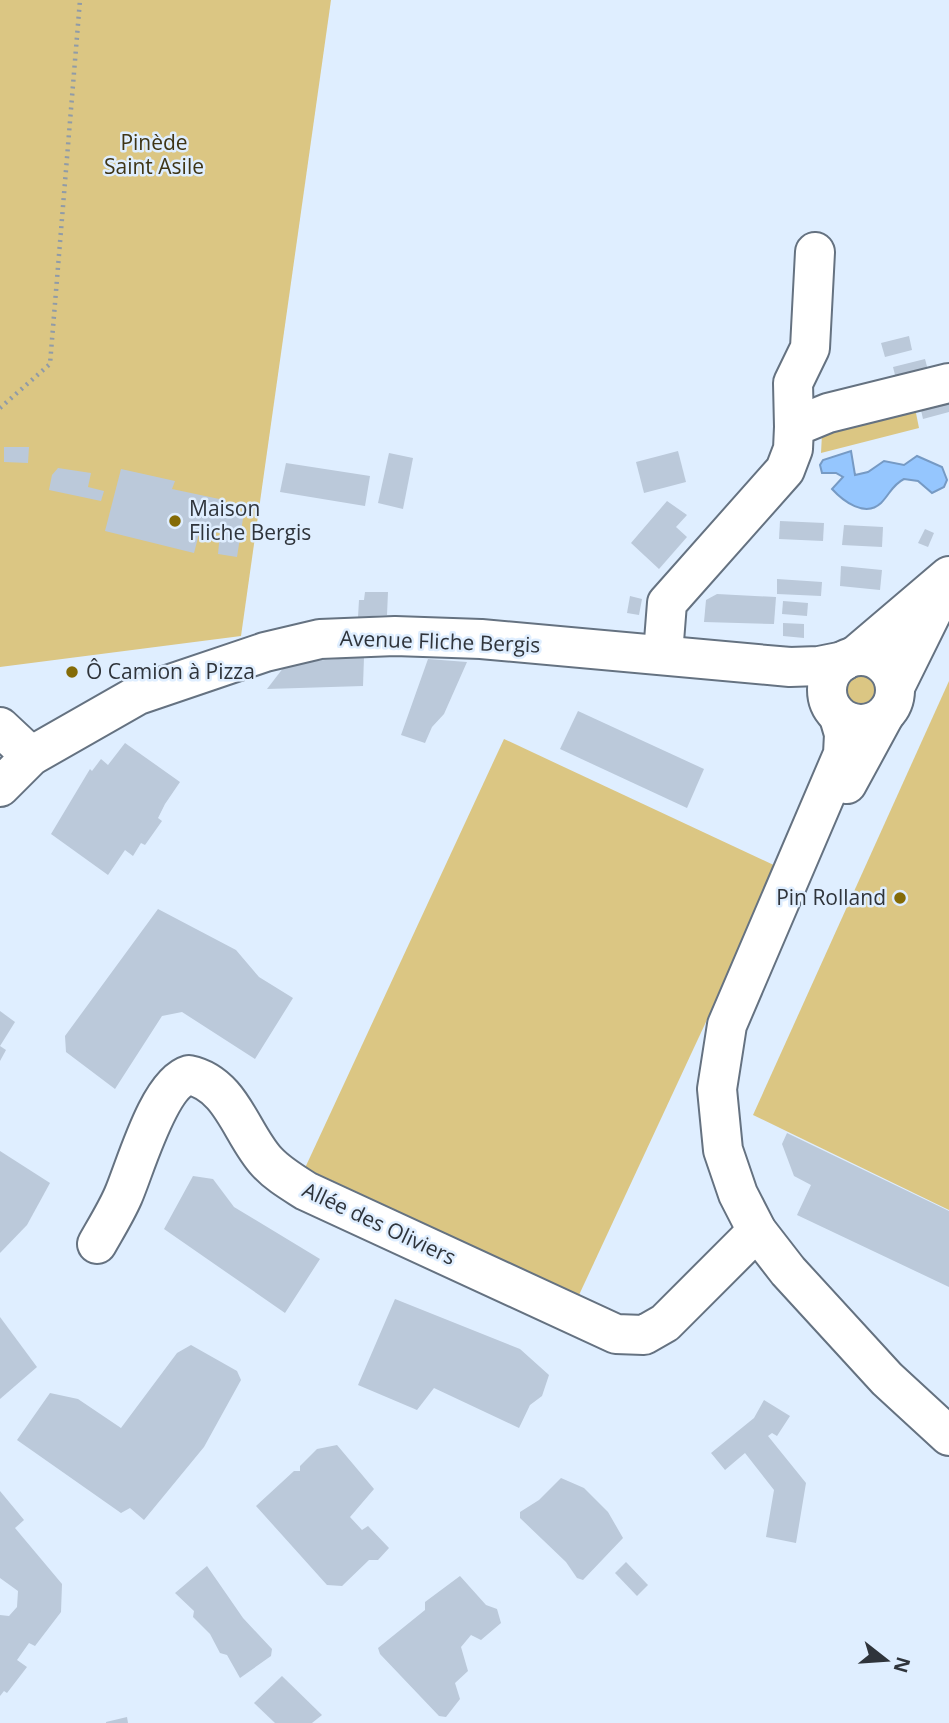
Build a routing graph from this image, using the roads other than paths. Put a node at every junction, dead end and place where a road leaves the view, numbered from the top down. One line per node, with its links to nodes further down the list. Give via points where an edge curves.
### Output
1 (815, 252): 3 (street, via 810,348 793,383)
2 (949, 383): 3 (street, via 828,413)
3 (794, 427): 5 (street, via 793,449 785,470 667,603)
4 (949, 577): 6 (street); 8 (street)
5 (663, 654): 7 (street, Avenue Fliche Bergis); 11 (street, Avenue Fliche Bergis, via 481,639 320,639 265,652 138,695)
6 (849, 659): 7 (street, Avenue Fliche Bergis); 8 (street, via 878,660 892,676); 9 (street, via 828,679)
7 (790, 667): 9 (street)
8 (890, 701): 9 (street, via 865,725 854,724); 13 (street, via 832,817)
9 (834, 709): 13 (street, via 844,734 843,754)
10 (0, 727): 11 (street)
11 (31, 756): 12 (street, Avenue Fliche Bergis)
12 (0, 787)
13 (775, 915): 14 (street, via 727,1025 717,1089 723,1150)
14 (757, 1231): 15 (street, Allée des Oliviers, via 665,1323 645,1335 616,1334 306,1191 265,1160 235,1110 221,1096 189,1075 176,1085 141,1143 124,1195); 16 (street, via 856,1347)
15 (97, 1244)
16 (911, 1398): 17 (street); 18 (street)
17 (949, 1408)
18 (949, 1436)

